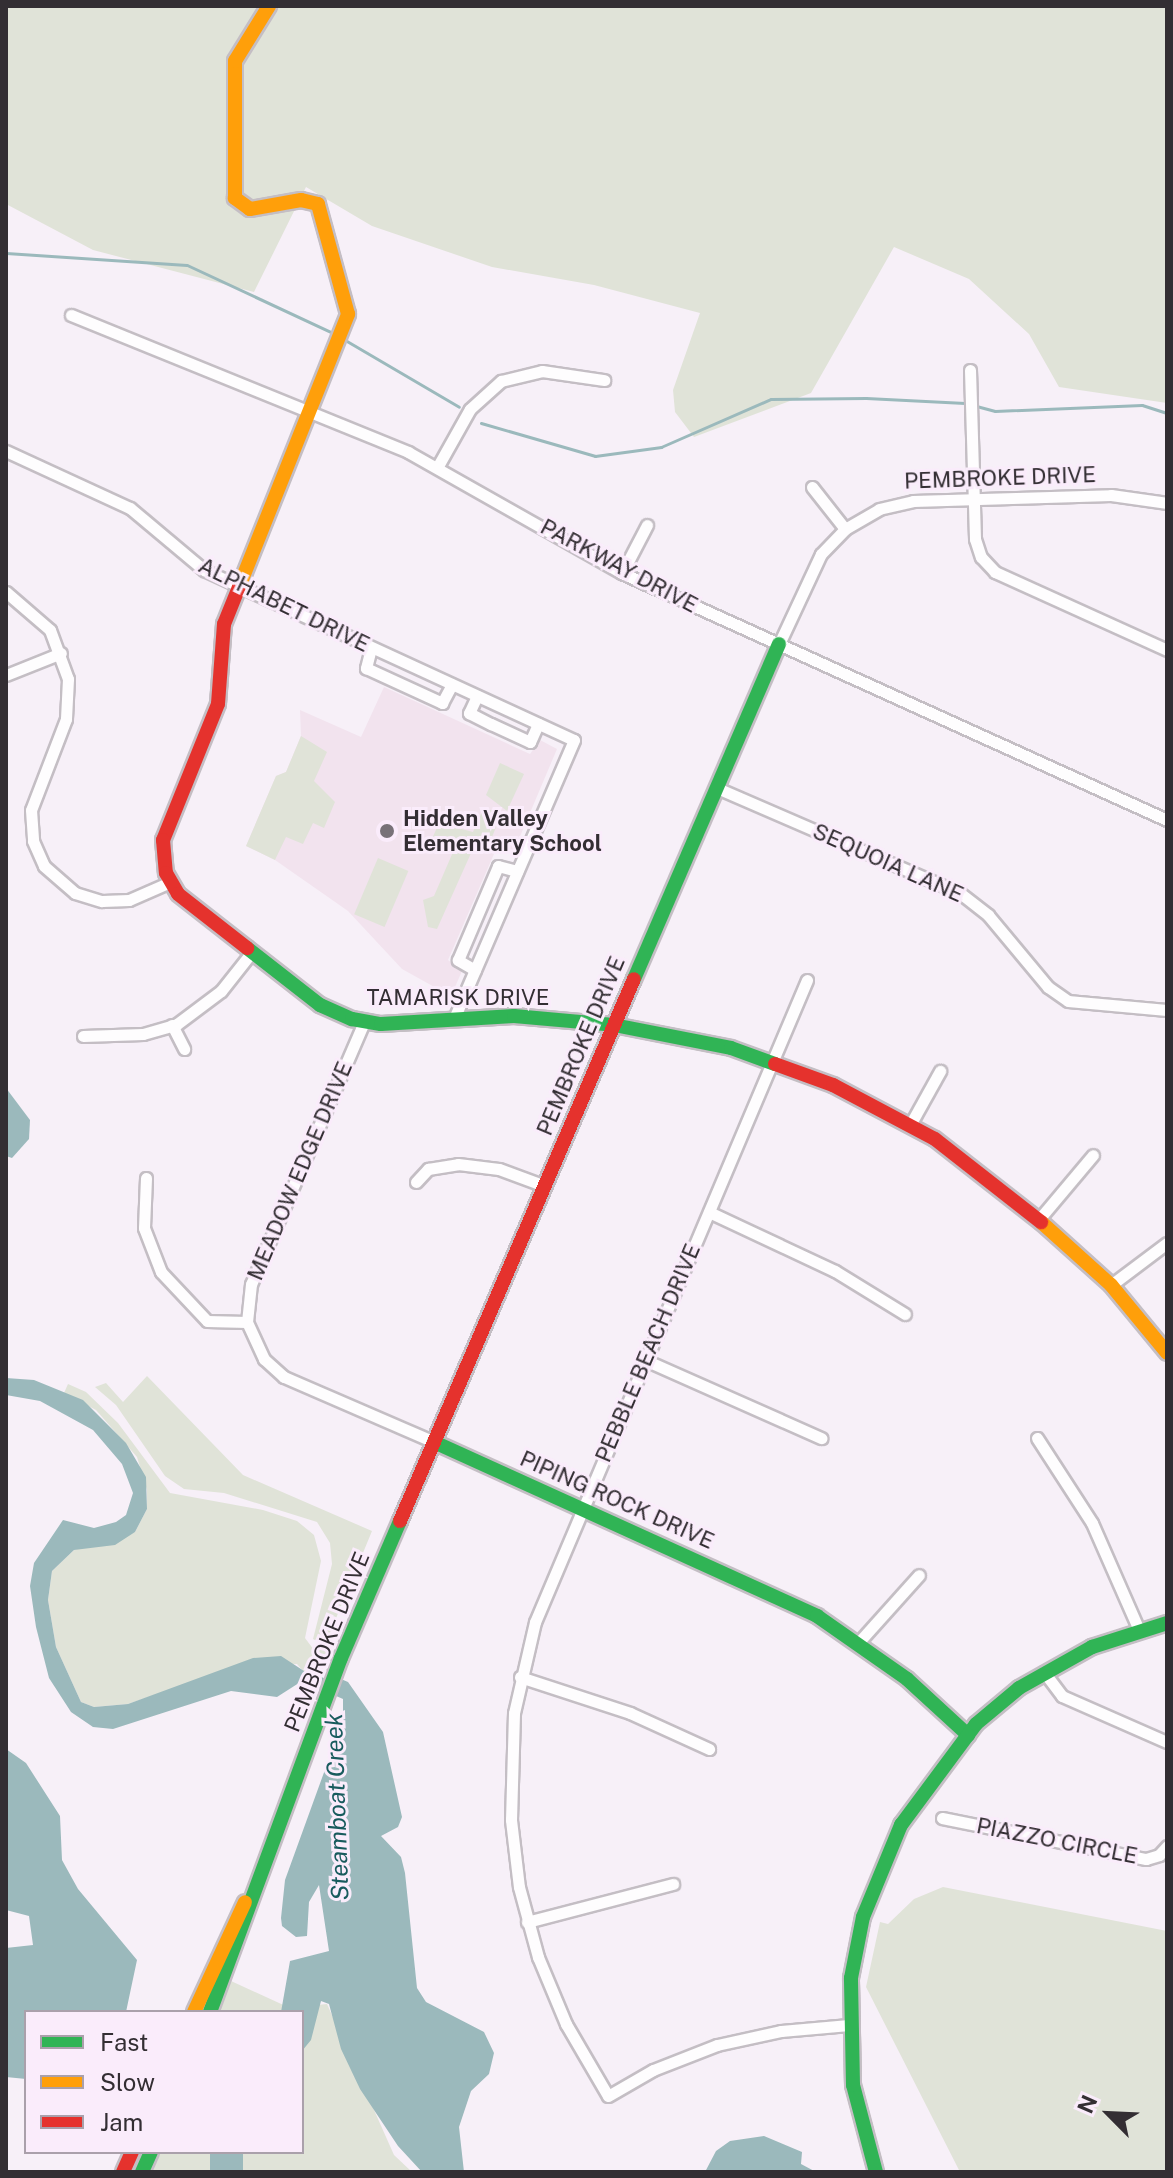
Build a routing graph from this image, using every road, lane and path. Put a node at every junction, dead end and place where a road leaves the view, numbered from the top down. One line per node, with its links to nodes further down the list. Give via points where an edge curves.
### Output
1 (269, 6): 5 (street, via 235,61 234,194 250,209 307,200 318,204 348,314)
2 (71, 315): 5 (street, PARKWAY DRIVE)
3 (970, 370): 9 (street)
4 (604, 380): 7 (street, via 542,371 501,381 470,409)
5 (308, 411): 7 (street, PARKWAY DRIVE); 14 (street)
6 (6, 451): 14 (street, ALPHABET DRIVE, via 130,508 193,563)
7 (438, 466): 13 (street, PARKWAY DRIVE)
8 (812, 487): 12 (street)
9 (974, 499): 10 (street, PEMBROKE DRIVE, via 1111,495); 12 (street, PEMBROKE DRIVE, via 897,504); 18 (street, via 977,548 995,572)
10 (1167, 503)
11 (647, 525): 13 (street)
12 (845, 529): 16 (street, PEMBROKE DRIVE, via 811,570)
13 (622, 573): 16 (street, PARKWAY DRIVE)
14 (237, 587): 17 (street, ALPHABET DRIVE); 27 (street, via 221,638 218,704 165,829 163,857)
15 (6, 592): 19 (street, via 45,624)
16 (779, 644): 24 (street, PEMBROKE DRIVE); 25 (street, PARKWAY DRIVE)
17 (371, 648): 21 (street, ALPHABET DRIVE); 21 (street, via 366,668 442,703)
18 (1167, 650)
19 (61, 653): 20 (street); 27 (street, via 68,703 62,734 33,802 37,853 62,885 88,898 129,900)
20 (6, 675)
21 (452, 684): 22 (street, ALPHABET DRIVE)
22 (477, 696): 23 (street, ALPHABET DRIVE); 23 (street, via 469,713 530,742)
23 (538, 724): 26 (street, ALPHABET DRIVE, via 574,740)
24 (717, 788): 31 (street, SEQUOIA LANE, via 960,893 988,915 1048,987 1068,1001); 35 (street, PEMBROKE DRIVE)
25 (1167, 820)
26 (517, 871): 29 (street); 29 (street, via 498,866 458,960)
27 (170, 882): 28 (street, TAMARISK DRIVE, via 187,904)
28 (251, 953): 33 (street, TAMARISK DRIVE, via 320,1005); 34 (street, via 207,1004)
29 (475, 970): 32 (street)
30 (807, 980): 38 (street, PEBBLE BEACH DRIVE)
31 (1167, 1010)
32 (454, 1019): 33 (street, TAMARISK DRIVE); 35 (street, TAMARISK DRIVE, via 514,1016)
33 (364, 1022): 50 (street, MEADOW EDGE DRIVE, via 251,1284)
34 (172, 1025): 36 (street, via 143,1034); 37 (street)
35 (614, 1025): 38 (street, TAMARISK DRIVE); 44 (street, PEMBROKE DRIVE)
36 (83, 1036)
37 (184, 1049)
38 (774, 1061): 40 (street, TAMARISK DRIVE); 45 (street, PEBBLE BEACH DRIVE)
39 (940, 1071): 40 (street)
40 (910, 1125): 46 (street, TAMARISK DRIVE)
41 (1093, 1155): 46 (street)
42 (146, 1178): 50 (street, via 144,1228 161,1272 207,1321)
43 (416, 1182): 44 (street, via 434,1167 477,1164)
44 (545, 1186): 55 (street, PEMBROKE DRIVE)
45 (709, 1212): 49 (street, via 835,1271); 52 (street, PEBBLE BEACH DRIVE)
46 (1040, 1218): 48 (street, TAMARISK DRIVE)
47 (1167, 1243): 48 (street)
48 (1111, 1285): 51 (street, TAMARISK DRIVE)
49 (905, 1314)
50 (247, 1322): 55 (street, PIPING ROCK DRIVE, via 256,1348 284,1377)
51 (1167, 1353)
52 (645, 1360): 53 (street); 56 (street, PEBBLE BEACH DRIVE)
53 (821, 1438)
54 (1037, 1438): 59 (street, via 1092,1523)
55 (434, 1442): 56 (street, PIPING ROCK DRIVE); 69 (street, PEMBROKE DRIVE, via 341,1658)
56 (581, 1508): 60 (street, PIPING ROCK DRIVE, via 782,1597); 62 (street, PEBBLE BEACH DRIVE, via 547,1588)
57 (919, 1575): 60 (street)
58 (1167, 1623): 59 (street)
59 (1139, 1630): 61 (street)
60 (858, 1643): 63 (street, PIPING ROCK DRIVE)
61 (1044, 1672): 63 (street); 64 (street, via 1062,1696)
62 (520, 1677): 65 (street, via 630,1713); 70 (street, PEBBLE BEACH DRIVE, via 510,1784 514,1854)
63 (968, 1735): 73 (street, via 917,1798 882,1864 856,1944)
64 (1167, 1742)
65 (709, 1749)
66 (942, 1818): 67 (street, PIAZZO CIRCLE, via 1146,1859)
67 (1167, 1846)
68 (673, 1884): 70 (street)
69 (251, 1896): 71 (street, PEMBROKE DRIVE, via 233,1922); 72 (street, PEMBROKE DRIVE)
70 (527, 1922): 73 (street, PEBBLE BEACH DRIVE, via 566,2024 608,2096 717,2045 781,2031)
71 (195, 2010)
72 (211, 2010)
73 (849, 2025): 74 (street, via 855,2098)
74 (876, 2172)

